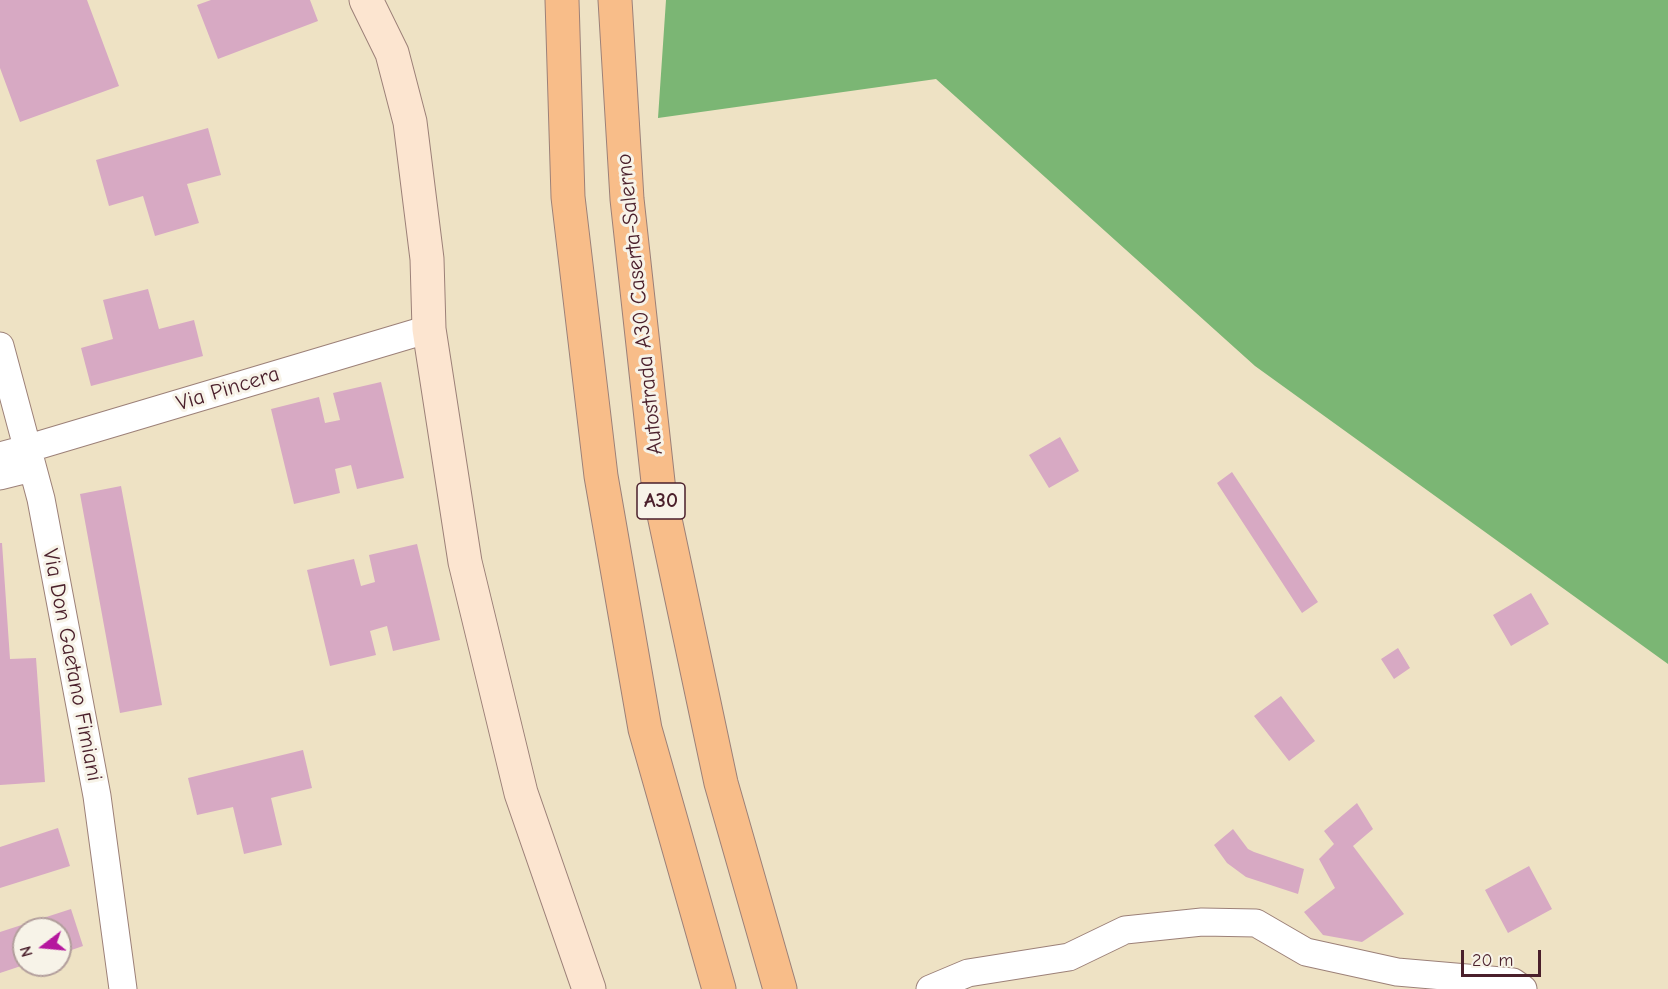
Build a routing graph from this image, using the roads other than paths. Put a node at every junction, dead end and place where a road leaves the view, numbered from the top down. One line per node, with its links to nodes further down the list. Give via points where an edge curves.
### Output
1 (366, 0): 4 (main road, via 392,53 410,122 427,259)
2 (562, 0): 11 (highway, A30, via 568,197 601,476 645,729)
3 (615, 0): 12 (highway, Autostrada A30 Caserta-Salerno / A30, via 627,199 658,491 721,783)
4 (429, 329): 7 (street, Via Pincera); 10 (main road, via 465,562 522,793)
5 (0, 346): 7 (street, Via Don Gaetano Fimiani)
6 (0, 456): 7 (street)
7 (29, 459): 8 (street); 9 (street, Via Don Gaetano Fimiani, via 41,500 97,796)
8 (0, 476)
9 (123, 989)
10 (589, 989)
11 (719, 989)
12 (780, 989)
13 (930, 989): 14 (street, via 968,974 1069,957 1125,930 1202,922 1256,923 1306,952 1397,972 1513,982)
14 (1523, 989)

